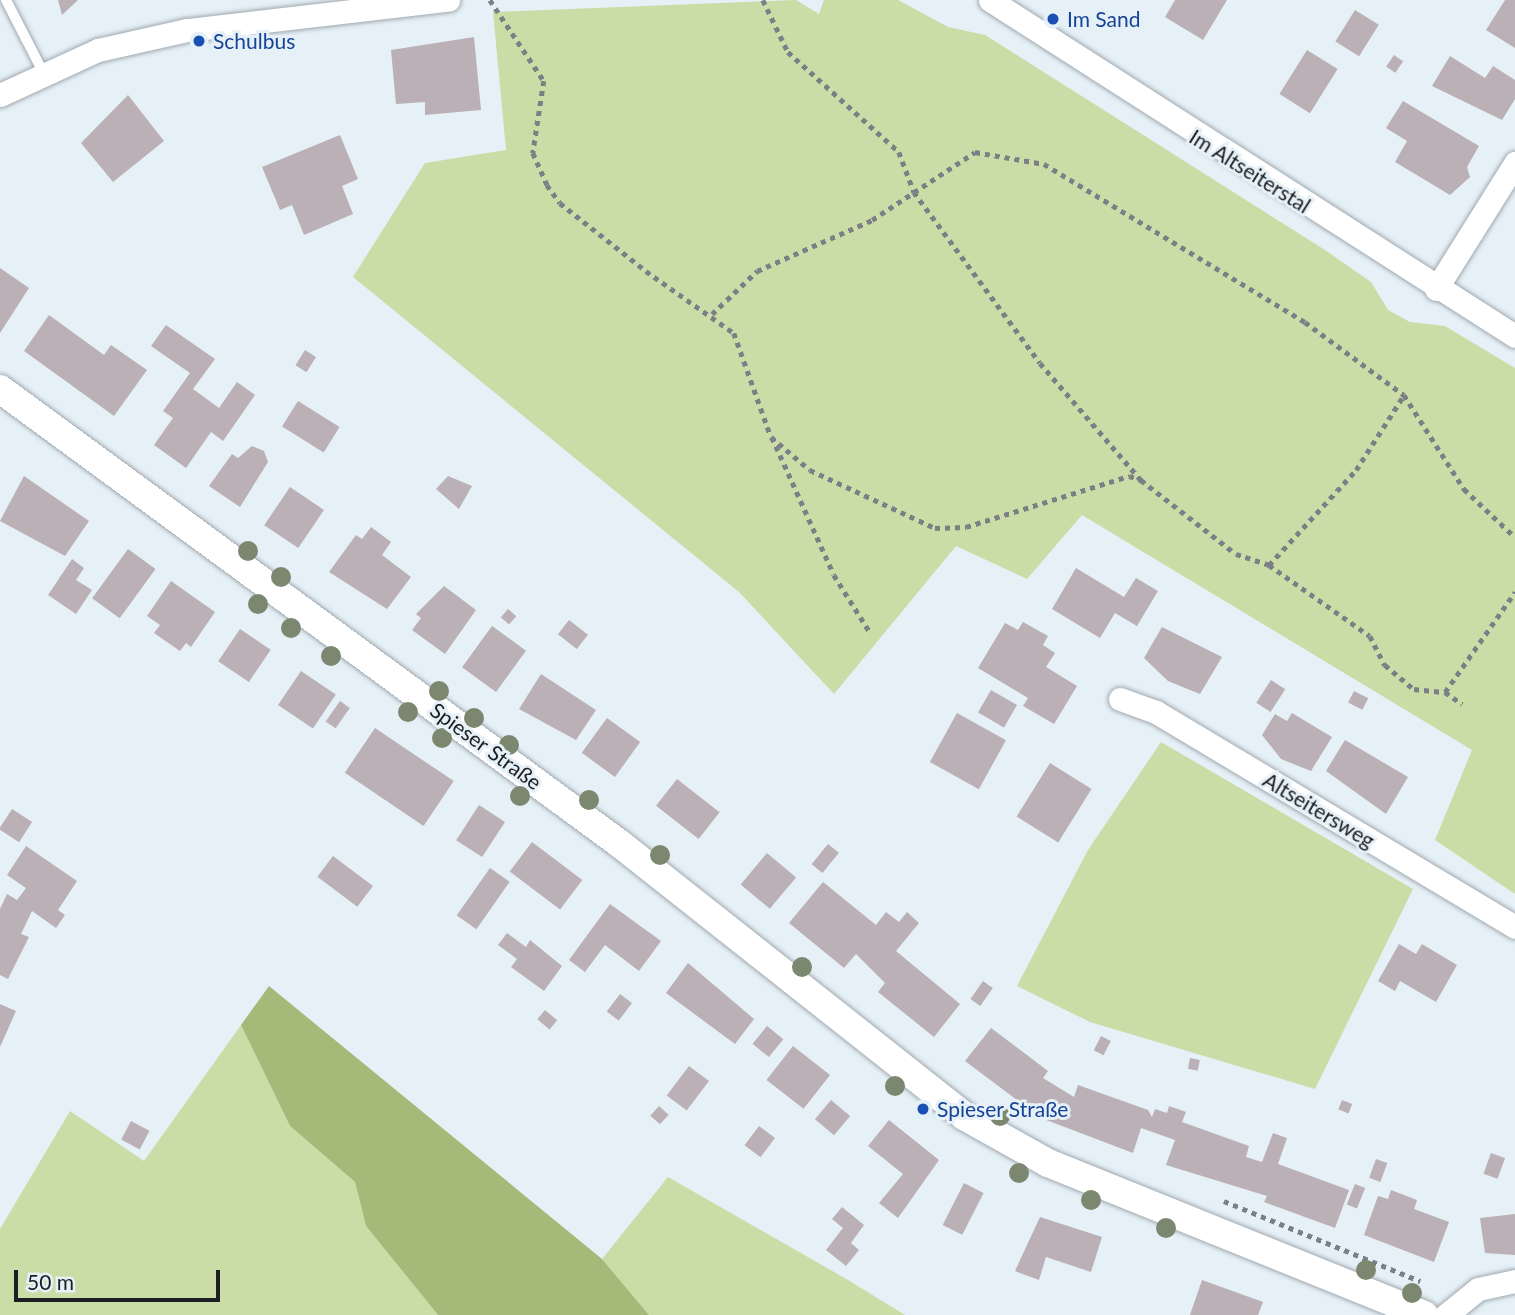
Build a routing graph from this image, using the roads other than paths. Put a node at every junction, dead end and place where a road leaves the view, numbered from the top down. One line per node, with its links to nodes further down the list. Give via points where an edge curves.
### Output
1 (6, 0): 5 (lane)
2 (448, 0): 4 (street)
3 (990, 0): 8 (street, Im Altseiterstal)
4 (396, 2): 5 (street, via 187,30)
5 (42, 70): 6 (street)
6 (0, 95)
7 (1515, 163): 8 (street)
8 (1436, 289): 9 (street, Im Altseiterstal)
9 (1515, 336)
10 (0, 389): 15 (street, Spieser Straße, via 620,844 964,1116 1079,1177)
11 (1120, 699): 12 (street, Altseitersweg, via 1156,712)
12 (1515, 926)
13 (1515, 1281): 14 (street)
14 (1452, 1308)
15 (1425, 1315)

